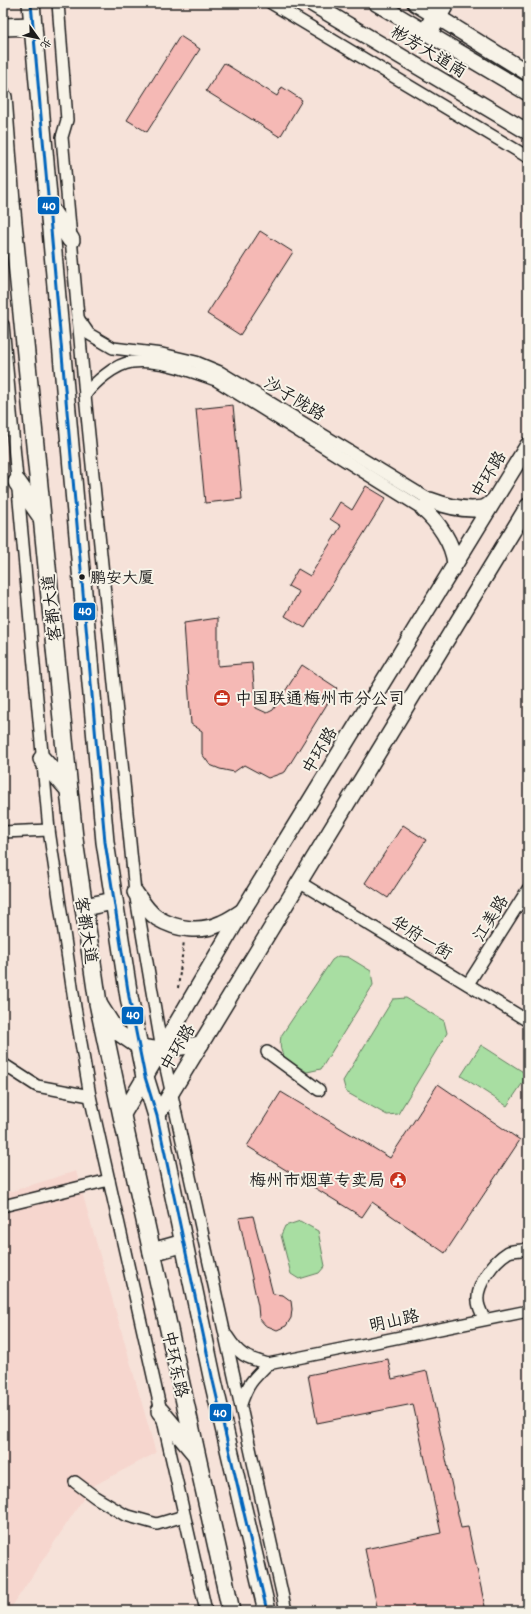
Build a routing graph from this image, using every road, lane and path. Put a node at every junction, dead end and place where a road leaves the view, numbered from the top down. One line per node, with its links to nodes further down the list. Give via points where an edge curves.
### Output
1 (31, 3): 9 (highway, 客都大道)
2 (58, 3): 20 (street, via 67,120 62,137)
3 (271, 3): 16 (street)
4 (311, 3): 15 (main road, 彬芳大道南)
5 (376, 3): 11 (main road, 彬芳大道南)
6 (415, 3): 8 (main road)
7 (449, 3): 8 (street)
8 (437, 12): 11 (street); 12 (main road)
9 (33, 26): 10 (highway); 18 (highway, 客都大道)
10 (3, 27)
11 (427, 33): 13 (main road, 彬芳大道南)
12 (528, 73)
13 (528, 93)
14 (3, 97): 17 (highway, 客都大道)
15 (528, 132)
16 (526, 156)
17 (11, 202): 19 (highway); 32 (highway, 客都大道)
18 (49, 207): 20 (highway); 41 (highway, 客都大道, via 105,842)
19 (3, 219)
20 (71, 240): 21 (street)
21 (77, 318): 24 (street, 沙子陇路, via 89,334); 25 (street)
22 (3, 325): 23 (street)
23 (4, 337): 26 (street)
24 (131, 357): 25 (street, via 93,384); 30 (street, 沙子陇路, via 169,356 196,362 220,372)
25 (85, 395): 40 (street)
26 (7, 410): 28 (street)
27 (528, 444): 29 (main road, 中环路)
28 (17, 482): 32 (highway); 34 (street)
29 (493, 501): 30 (main road, via 484,508); 33 (main road, 中环路)
30 (426, 504): 33 (main road, via 454,553)
31 (528, 506): 38 (main road, 中环路)
32 (42, 517): 35 (highway, 客都大道)
33 (455, 564): 43 (main road, 中环路)
34 (42, 759): 35 (highway); 36 (street)
35 (69, 790): 42 (highway, 客都大道)
36 (49, 830): 37 (street); 57 (street)
37 (3, 832)
38 (299, 882): 45 (street, 华府一街); 49 (main road, 中环路)
39 (528, 889): 45 (street, 江美路)
40 (135, 892): 43 (main road, via 156,917 189,930 222,923); 51 (street)
41 (114, 901): 42 (highway); 50 (highway, 客都大道)
42 (84, 907): 47 (highway, 客都大道)
43 (242, 912): 51 (main road, 中环路)
44 (184, 934): 46 (path)
45 (468, 984): 48 (street, 华府一街)
46 (178, 988)
47 (98, 1003): 50 (main road, via 117,1032); 58 (highway, 客都大道)
48 (528, 1021)
49 (201, 1044): 51 (main road); 56 (main road, 中环路)
50 (139, 1046): 51 (main road); 54 (highway, 客都大道)
51 (162, 1050): 54 (main road, 中环路); 56 (street)
52 (267, 1052): 55 (street)
53 (3, 1064): 57 (street, via 36,1086)
54 (145, 1077): 58 (main road, 中环路); 59 (highway, 中环东路)
55 (319, 1090)
56 (172, 1092): 59 (main road, 中环路); 67 (street)
57 (90, 1096): 60 (street)
58 (122, 1116): 64 (highway, 中环东路)
59 (157, 1116): 62 (highway, 中环东路)
60 (109, 1180): 61 (street); 70 (street)
61 (3, 1206)
62 (184, 1243): 64 (highway); 76 (highway, 中环东路, via 213,1381)
63 (528, 1248): 66 (street, via 522,1251 509,1251 493,1264 479,1289 478,1302)
64 (152, 1252): 71 (highway, 中环东路)
65 (528, 1311): 66 (street, 明山路)
66 (484, 1319): 68 (street, 明山路)
67 (224, 1333): 68 (street, via 246,1357); 69 (street)
68 (268, 1364): 69 (street, via 246,1389)
69 (241, 1405): 77 (street)
70 (160, 1411): 71 (highway); 73 (street)
71 (196, 1454): 75 (highway, 中环东路)
72 (74, 1482): 73 (street, via 125,1515 157,1524)
73 (184, 1516): 74 (street)
74 (206, 1611)
75 (231, 1611)
76 (267, 1611)
77 (286, 1611)

